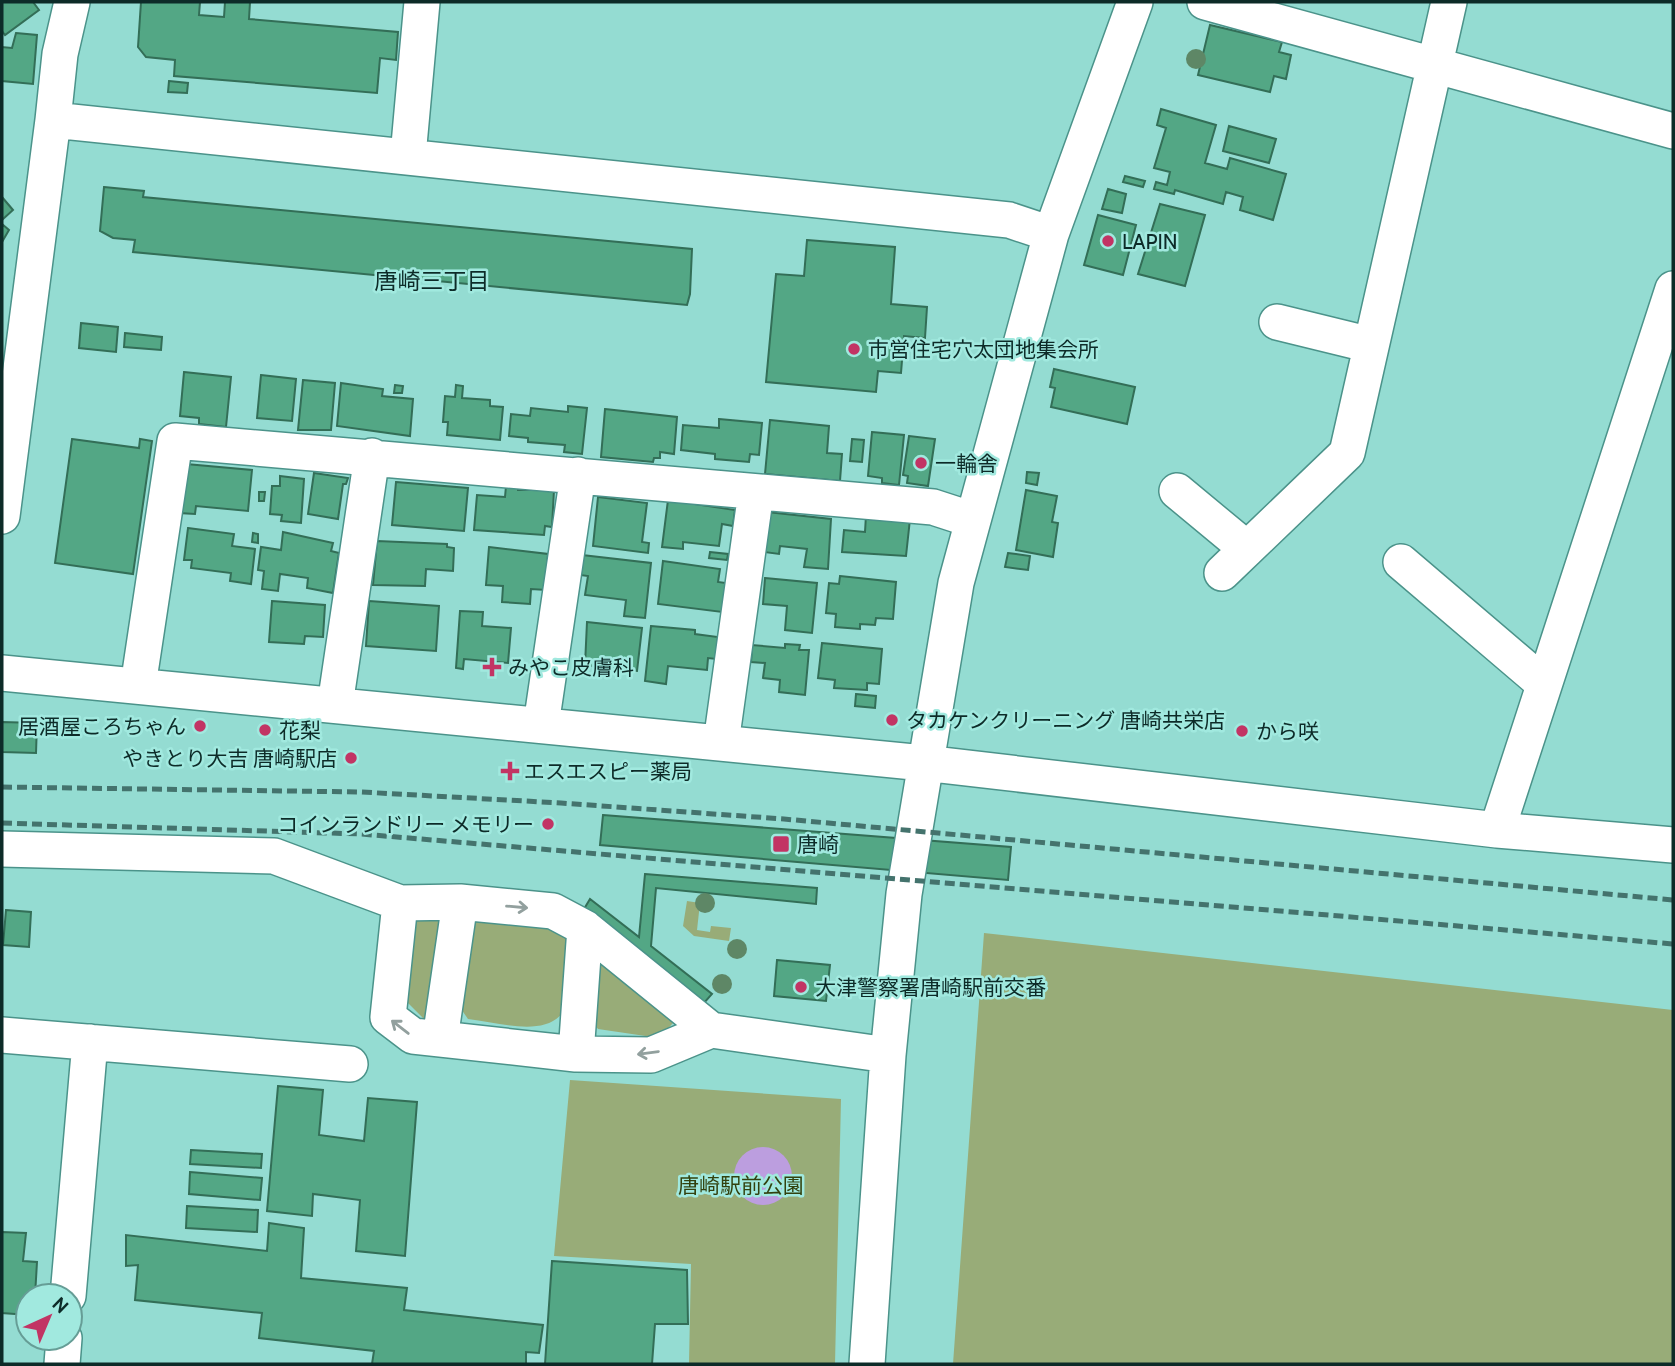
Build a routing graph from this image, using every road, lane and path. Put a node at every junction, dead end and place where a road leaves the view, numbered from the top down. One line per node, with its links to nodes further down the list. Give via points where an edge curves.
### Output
1 (72, 2): 7 (street, via 60,54)
2 (422, 2): 9 (street)
3 (1135, 2): 10 (street)
4 (1205, 2): 6 (street)
5 (1449, 2): 6 (street)
6 (1435, 65): 8 (street); 13 (street)
7 (53, 120): 9 (street); 18 (street)
8 (1673, 131)
9 (408, 156): 10 (street, via 1009,220)
10 (1051, 234): 19 (street)
11 (1673, 289): 22 (street)
12 (1277, 321): 13 (street)
13 (1371, 345): 16 (street, via 1347,453 1235,561)
14 (372, 456): 15 (street); 23 (street, via 175,440); 24 (street)
15 (578, 475): 17 (street); 25 (street)
16 (1177, 491)
17 (756, 492): 19 (street, via 933,507); 26 (street)
18 (2, 516)
19 (973, 520): 27 (street, via 956,583)
20 (1401, 562): 22 (street)
21 (2, 673): 23 (street)
22 (1544, 684): 28 (street)
23 (138, 686): 24 (street)
24 (335, 705): 25 (street)
25 (541, 725): 26 (street)
26 (721, 743): 27 (street)
27 (924, 763): 28 (street); 39 (street, via 904,894)
28 (1497, 830): 29 (street)
29 (1673, 845)
30 (2, 849): 32 (street, via 274,856)
31 (460, 902): 32 (street); 33 (street, one-way to 33, via 554,911); 36 (street)
32 (400, 903): 36 (street, one-way to 32, via 413,1036 388,1017)
33 (585, 928): 34 (street); 38 (street)
34 (711, 1030): 38 (street, one-way to 38, via 651,1055); 39 (street)
35 (2, 1035): 37 (street)
36 (440, 1039): 38 (street)
37 (90, 1042): 40 (street); 41 (street)
38 (576, 1054)
39 (888, 1055): 42 (street)
40 (350, 1064)
41 (69, 1282)
42 (867, 1364)

